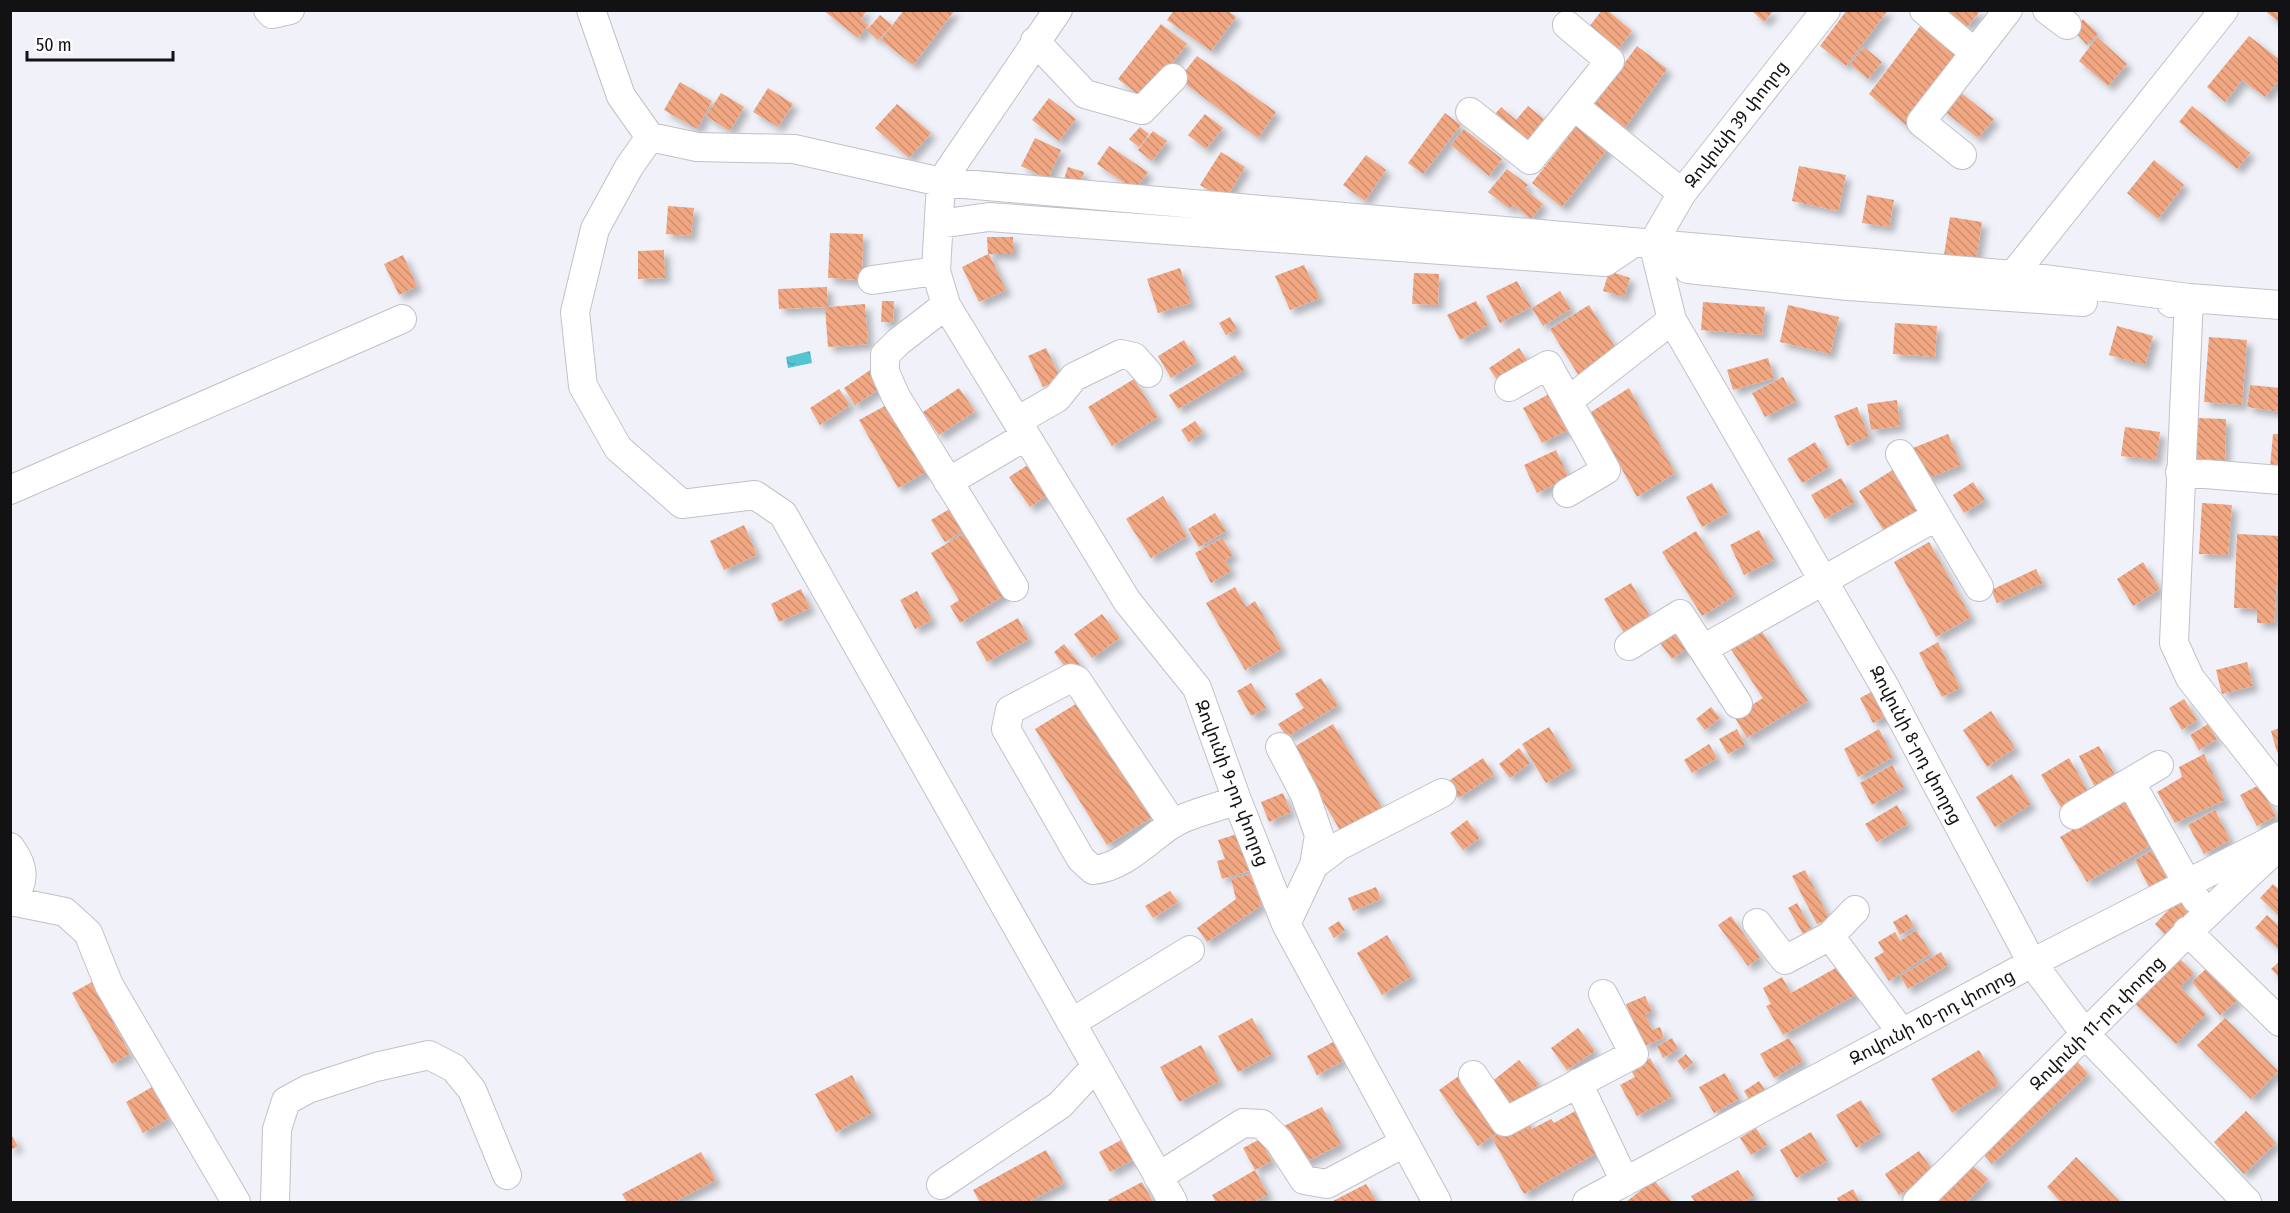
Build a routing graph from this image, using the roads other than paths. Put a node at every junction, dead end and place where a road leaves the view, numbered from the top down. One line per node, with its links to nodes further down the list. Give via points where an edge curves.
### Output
1 (268, 10): 2 (street, via 272,14)
2 (290, 10)
3 (591, 10): 15 (street, via 621,96)
4 (1058, 10): 10 (street)
5 (1826, 10): 18 (street, Զովունի 39 փողոց)
6 (1924, 10): 11 (street)
7 (2008, 10): 11 (street)
8 (2224, 10): 23 (street)
9 (1567, 25): 13 (street, via 1610,61)
10 (1035, 41): 12 (street, via 1085,94 1142,110); 17 (street)
11 (1975, 53): 16 (street, via 1921,122)
12 (1173, 78)
13 (1574, 106): 14 (street, via 1530,160); 18 (street)
14 (1470, 112)
15 (650, 137): 17 (street, via 697,147 794,149); 69 (street, via 595,229 575,312 584,386 618,448 682,504 755,495 783,514)
16 (1962, 155)
17 (941, 182): 19 (street, Զովունի 9-րդ փողոց); 20 (street)
18 (1682, 193): 20 (street, Զովունի 39 փողոց)
19 (939, 224): 20 (street, via 989,217 1605,262); 21 (street, Զովունի 9-րդ փողոց)
20 (1652, 243): 23 (street); 28 (street, Զովունի 8-րդ փողոց)
21 (936, 271): 22 (street); 25 (street, Զովունի 9-րդ փողոց)
22 (872, 280)
23 (2009, 286): 24 (street)
24 (2189, 298): 26 (street); 34 (street)
25 (946, 305): 32 (street, Զովունի 9-րդ փողոց); 36 (street, via 897,342 885,356 885,372)
26 (2280, 305)
27 (402, 319): 37 (street)
28 (1672, 320): 31 (street); 40 (street, Զովունի 8-րդ փողոց)
29 (1148, 374): 32 (street, via 1134,357 1121,354 1074,377 1057,398)
30 (1509, 387): 31 (street, via 1548,365)
31 (1568, 401): 38 (street, via 1605,470)
32 (1021, 428): 36 (street); 51 (street, Զովունի 9-րդ փողոց, via 1127,601 1197,688)
33 (1900, 454): 39 (street)
34 (2180, 472): 35 (street); 49 (street, via 2174,643 2190,678)
35 (2280, 480)
36 (948, 482): 41 (street)
37 (10, 490)
38 (1567, 493)
39 (1937, 516): 40 (street); 42 (street)
40 (1824, 581): 44 (street); 66 (street, Զովունի 8-րդ փողոց)
41 (1014, 587)
42 (1979, 587)
43 (1629, 646): 44 (street, via 1680,614)
44 (1703, 649): 45 (street)
45 (1738, 704)
46 (1280, 747): 57 (street, via 1305,795 1319,835)
47 (2160, 765): 48 (street)
48 (2131, 783): 52 (street); 58 (street)
49 (2280, 792)
50 (1442, 793): 57 (street, via 1339,846)
51 (1237, 800): 53 (street); 63 (street, Զովունի 9-րդ փողոց)
52 (2074, 815)
53 (1173, 824): 53 (street, via 1123,860 1093,870 1081,859 1006,729 1010,710 1071,678 1077,680)
54 (2280, 836): 58 (street, Զովունի 10-րդ փողոց)
55 (2280, 846): 61 (street, Զովունի 11-րդ փողոց)
56 (10, 847): 59 (street, via 23,869 21,888)
57 (1314, 865): 63 (street)
58 (2186, 884): 61 (street); 66 (street, Զովունի 10-րդ փողոց)
59 (11, 901): 80 (street, via 65,912 88,933 109,986)
60 (1856, 910): 64 (street)
61 (2196, 922): 68 (street); 71 (street, Զովունի 11-րդ փողոց)
62 (1756, 923): 64 (street, via 1785,960)
63 (1286, 924): 75 (street, Զովունի 9-րդ փողոց)
64 (1830, 936): 70 (street)
65 (1190, 950): 69 (street)
66 (2032, 963): 70 (street, Զովունի 10-րդ փողոց); 71 (street, Զովունի 8-րդ փողոց)
67 (1603, 994): 74 (street, via 1634,1054)
68 (2280, 1022)
69 (1071, 1023): 72 (street)
70 (1902, 1033): 78 (street, Զովունի 10-րդ փողոց)
71 (2086, 1035): 85 (street, Զովունի 11-րդ փողոց); 86 (street, Զովունի 8-րդ փողոց)
72 (1096, 1066): 77 (street); 79 (street, via 1060,1105)
73 (1473, 1075): 74 (street, via 1505,1122)
74 (1578, 1083): 78 (street)
75 (1404, 1143): 77 (street, via 1328,1184 1304,1180 1279,1141 1262,1124 1243,1123); 83 (street, Զովունի 9-րդ փողոց)
76 (507, 1175): 81 (street, via 472,1090 454,1068 429,1055 319,1085 286,1101 277,1129)
77 (1158, 1177): 82 (street)
78 (1625, 1182): 84 (street, Զովունի 10-րդ փողոց)
79 (941, 1185)
80 (236, 1203)
81 (275, 1203)
82 (1173, 1203)
83 (1437, 1203)
84 (1587, 1203)
85 (1917, 1203)
86 (2247, 1203)

